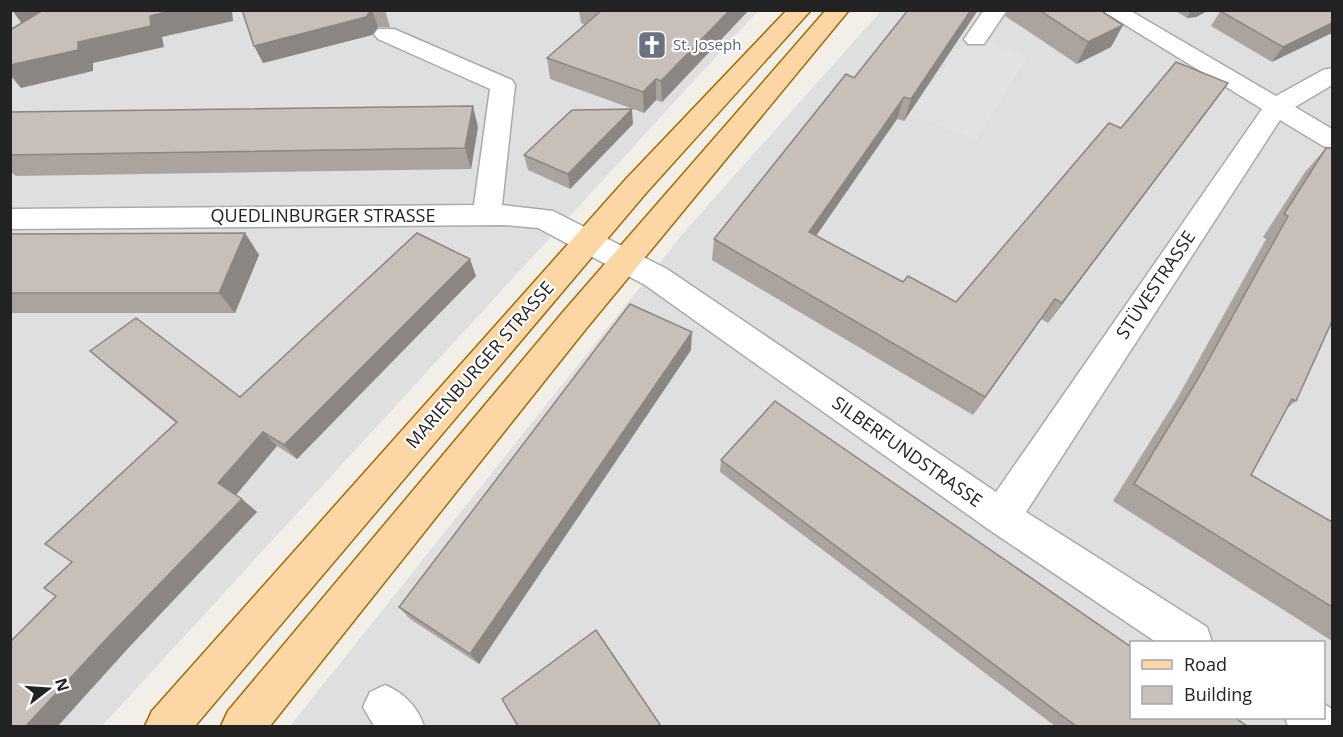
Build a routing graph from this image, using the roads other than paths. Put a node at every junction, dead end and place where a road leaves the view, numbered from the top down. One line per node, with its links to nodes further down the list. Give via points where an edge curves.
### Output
1 (800, 10): 12 (main road, MARIENBURGER STRASSE)
2 (838, 10): 13 (main road)
3 (996, 10): 6 (street)
4 (1112, 10): 8 (street)
5 (386, 34): 10 (street, via 503,85)
6 (976, 39)
7 (1332, 75): 8 (street, STÜVESTRASSE)
8 (1276, 107): 9 (street); 14 (street, STÜVESTRASSE)
9 (1332, 140)
10 (487, 215): 11 (street, QUEDLINBURGER STRASSE); 12 (street, QUEDLINBURGER STRASSE, via 543,218)
11 (10, 219)
12 (587, 241): 13 (street, QUEDLINBURGER STRASSE); 16 (main road, MARIENBURGER STRASSE)
13 (625, 260): 14 (street, SILBERFUNDSTRASSE, via 657,277); 17 (main road)
14 (1001, 517): 15 (street, SILBERFUNDSTRASSE)
15 (1190, 641)
16 (167, 726)
17 (243, 726)

